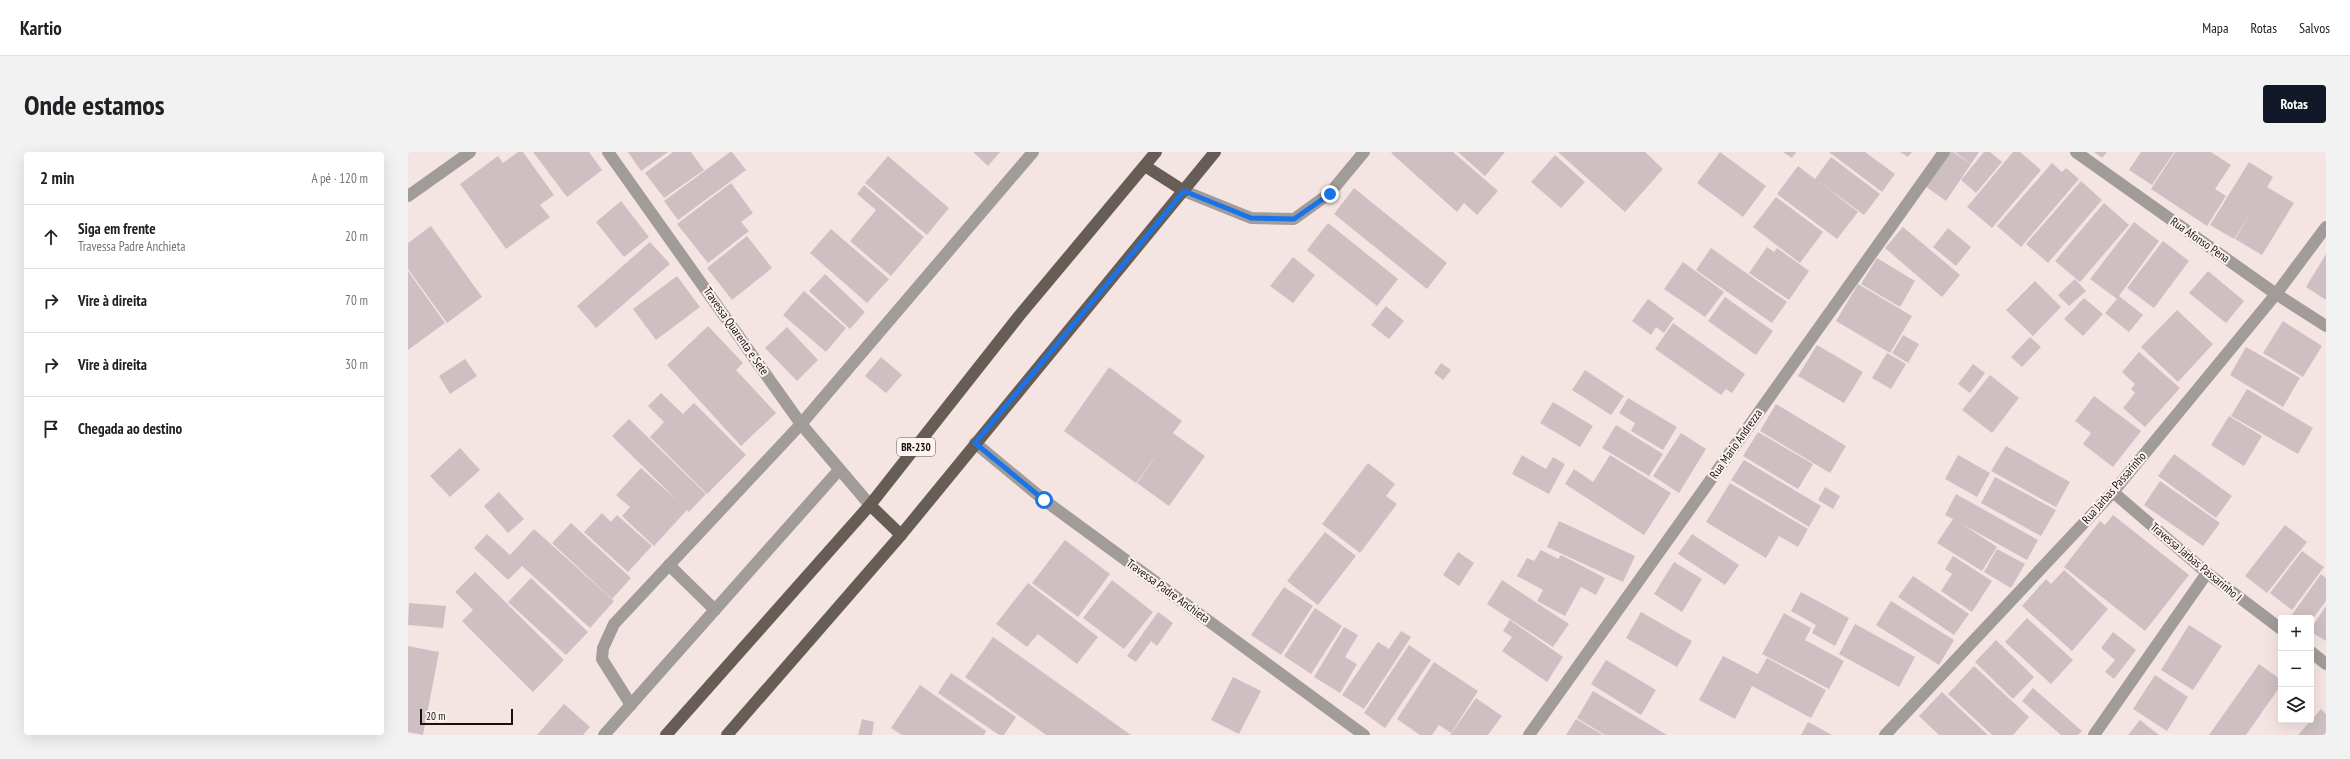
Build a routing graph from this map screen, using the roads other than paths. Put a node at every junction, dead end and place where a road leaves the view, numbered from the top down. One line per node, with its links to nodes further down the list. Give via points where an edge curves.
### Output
1 (470, 152): 11 (street)
2 (608, 152): 15 (street, Travessa Quarenta e Sete)
3 (1033, 152): 15 (street)
4 (1156, 152): 9 (main road, BR-230)
5 (1215, 152): 10 (main road)
6 (1364, 152): 10 (street, via 1330,194 1294,219 1251,218)
7 (1944, 152): 32 (street, Rua Mario Andrezza)
8 (2076, 152): 13 (street, Rua Afonso Pena)
9 (1145, 166): 10 (main road); 19 (main road, BR-230, via 1019,316)
10 (1184, 191): 16 (main road)
11 (408, 196)
12 (2326, 227): 13 (street, Rua Jarbas Passarinho)
13 (2276, 294): 14 (street, Rua Afonso Pena); 18 (street, Rua Jarbas Passarinho)
14 (2326, 326)
15 (801, 424): 17 (street, Travessa Quarenta e Sete); 21 (street)
16 (975, 443): 20 (main road); 31 (street, Travessa Padre Anchieta, via 1044,500)
17 (839, 470): 19 (street, Travessa Quarenta e Sete); 23 (street)
18 (2113, 492): 22 (street, Travessa Jarbas Passarinho I); 33 (street, Rua Jarbas Passarinho)
19 (870, 505): 20 (main road); 29 (main road, BR-230)
20 (901, 535): 30 (main road)
21 (669, 565): 23 (street); 27 (street, via 614,624 603,648 602,658)
22 (2207, 573): 24 (street, Travessa Jarbas Passarinho I); 34 (street)
23 (715, 610): 27 (street)
24 (2278, 627)
25 (2314, 654): 26 (street)
26 (2326, 664)
27 (631, 705): 28 (street)
28 (604, 735)
29 (666, 735)
30 (727, 735)
31 (1364, 735)
32 (1529, 735)
33 (1885, 735)
34 (2094, 735)

